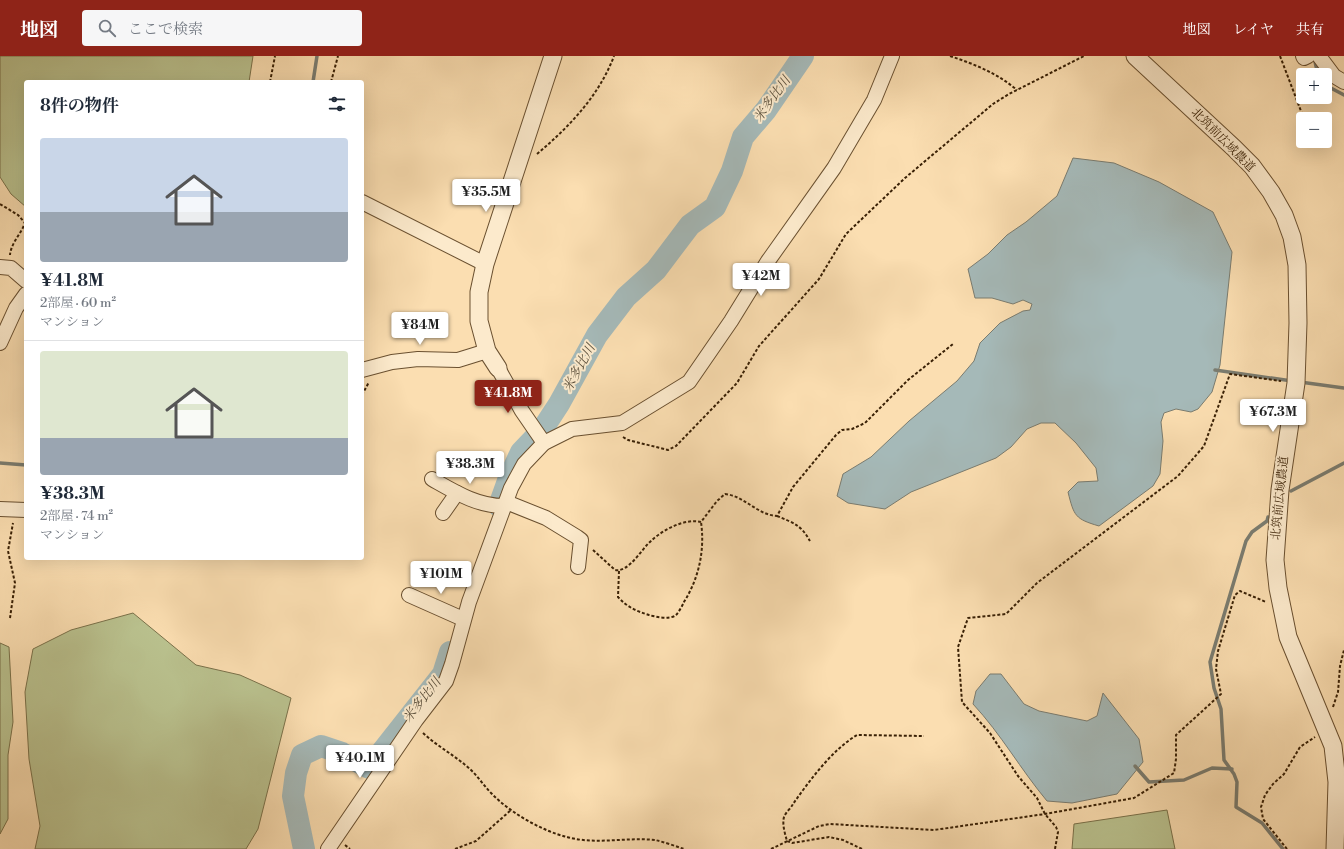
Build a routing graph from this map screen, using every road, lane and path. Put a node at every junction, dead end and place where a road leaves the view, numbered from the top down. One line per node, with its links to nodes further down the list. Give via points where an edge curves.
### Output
1 (275, 56): 13 (path)
2 (338, 56): 14 (path)
3 (553, 56): 18 (street)
4 (614, 56): 18 (path, via 609,71 566,129 526,162)
5 (892, 56): 33 (street, via 874,100 834,168 768,261 689,382 622,423)
6 (950, 56): 16 (path, via 972,63 1004,79)
7 (1084, 56): 16 (path)
8 (1135, 56): 32 (street, 北筑前広域農道, via 1252,166 1284,215 1292,237 1297,264)
9 (1280, 56): 17 (path)
10 (1303, 56): 11 (street)
11 (1308, 56)
12 (1319, 56): 15 (street, via 1334,76)
13 (270, 80)
14 (332, 80)
15 (1344, 82)
16 (1017, 90): 33 (path, via 993,104 917,168 846,234 819,279 760,346 737,383 676,446 668,450 628,440 619,434)
17 (1301, 112)
18 (518, 161): 23 (street)
19 (364, 203): 23 (street)
20 (0, 204): 21 (path)
21 (24, 222)
22 (24, 225): 24 (path, via 11,248)
23 (485, 264): 29 (street, via 479,292 479,321)
24 (5, 268): 25 (street)
25 (24, 280)
26 (24, 297): 27 (street)
27 (0, 343)
28 (953, 344): 41 (path, via 908,380 865,423 842,430 836,435 793,487)
29 (487, 351): 30 (street); 31 (street, via 458,360 418,359 392,362)
30 (498, 368): 34 (street, via 522,411)
31 (364, 369)
32 (1296, 383): 48 (street, 北筑前広域農道, via 1276,528 1275,560); 56 (path, via 1230,374 1204,446 1178,476 1037,584 1006,614 968,618 958,647 962,702 990,733 1018,776 1037,798)
33 (616, 424): 34 (street, via 572,429)
34 (544, 443): 37 (street, via 524,464)
35 (432, 479): 36 (street)
36 (457, 493): 37 (street, via 491,506); 40 (street)
37 (505, 504): 43 (street, via 546,518); 50 (street)
38 (0, 509): 39 (street)
39 (21, 510): 49 (path, via 8,551 15,583)
40 (443, 514)
41 (777, 516): 42 (path, via 765,513 734,495 725,494); 44 (path, via 797,524)
42 (701, 522): 46 (path, via 681,524 670,529 652,540); 46 (path, via 701,559 690,592 677,615 671,618 654,616 625,605 618,597)
43 (581, 540): 45 (street); 46 (path)
44 (810, 541)
45 (578, 567)
46 (619, 571)
47 (409, 595): 50 (street)
48 (1281, 605): 53 (street, 北筑前広域農道, via 1288,637); 56 (path, via 1271,604 1240,591 1235,595 1218,651 1216,669 1221,694 1176,735 1174,773 1134,798)
49 (10, 618)
50 (463, 619): 52 (street, via 446,682)
51 (1344, 650): 53 (path, via 1338,692)
52 (414, 724): 55 (path, via 435,744 471,770 494,796); 58 (street)
53 (1326, 727): 64 (path, via 1300,747 1284,774 1269,790 1261,807 1263,819); 65 (street, 北筑前広域農道, via 1333,746 1337,782)
54 (924, 736): 57 (path, via 857,736 850,739 824,764 784,817)
55 (511, 810): 59 (path, via 476,841); 60 (path, via 567,838 595,841 655,840)
56 (1044, 814): 57 (path, via 934,830 830,824 819,826); 63 (path, via 1056,826 1058,832)
57 (787, 841): 61 (path); 62 (path, via 799,843 829,837)
58 (328, 849)
59 (455, 849)
60 (684, 849)
61 (771, 849)
62 (862, 849)
63 (1055, 849)
64 (1287, 849)
65 (1335, 849)

